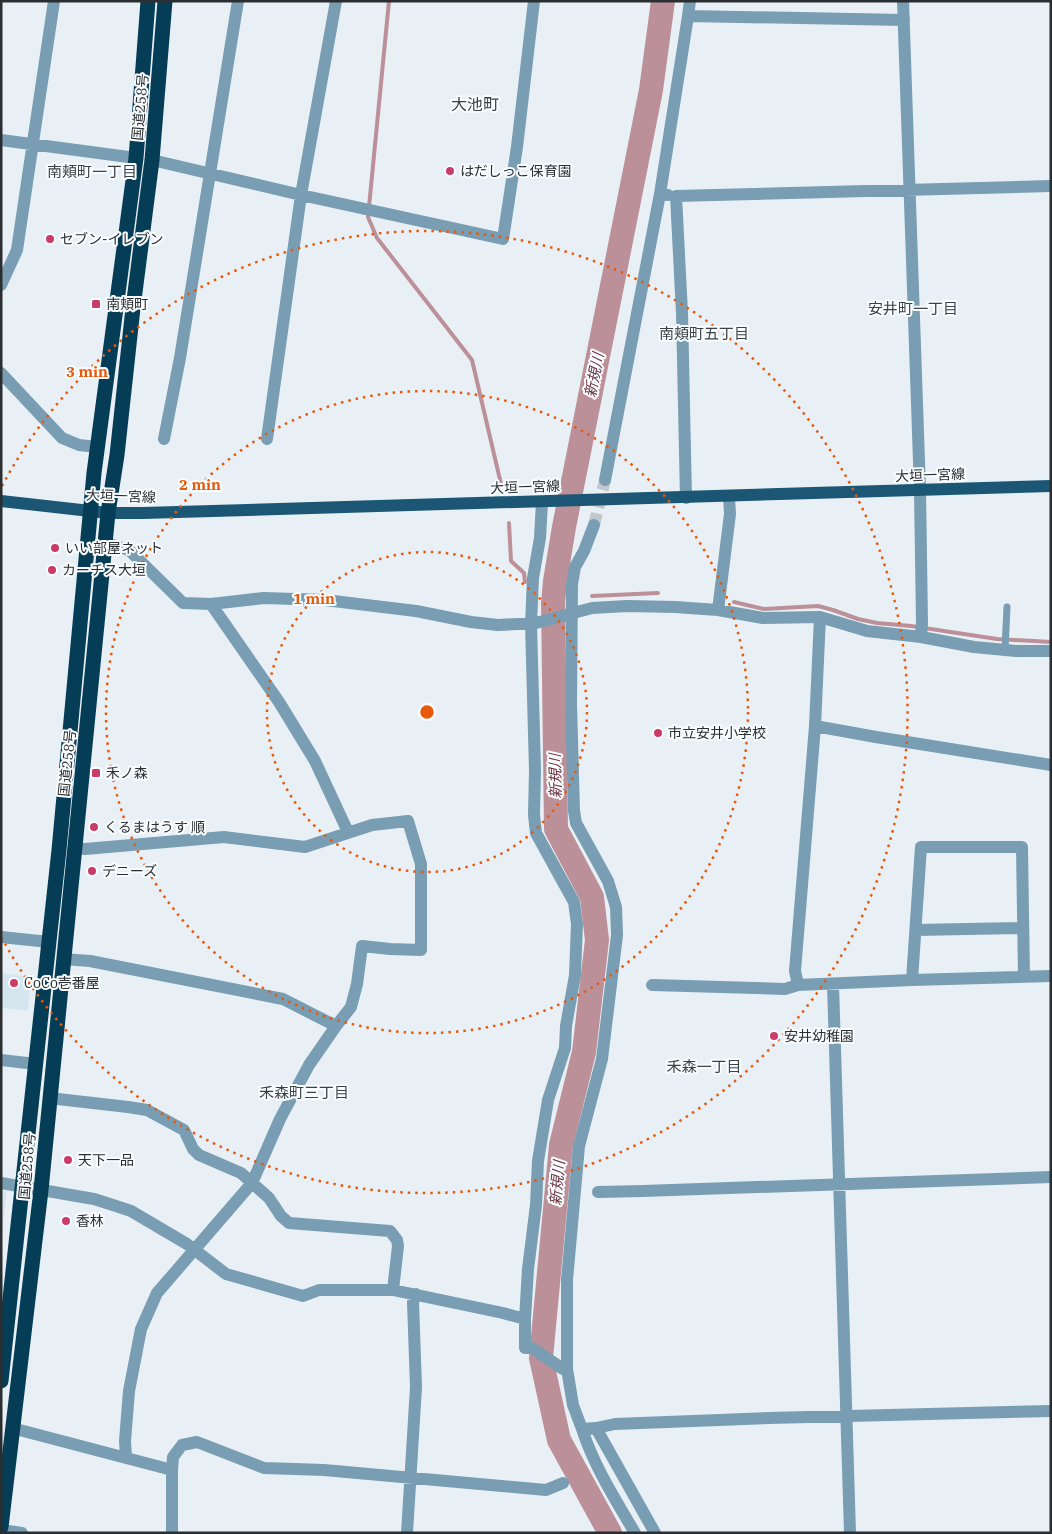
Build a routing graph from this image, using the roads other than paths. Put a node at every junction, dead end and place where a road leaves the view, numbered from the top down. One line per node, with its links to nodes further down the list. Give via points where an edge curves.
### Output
1 (54, 1): 12 (street)
2 (148, 1): 13 (highway, 国道258号)
3 (165, 1): 14 (highway, 国道258号)
4 (238, 1): 15 (street)
5 (336, 1): 19 (street)
6 (534, 1): 19 (street, via 504,239)
7 (690, 1): 9 (street)
8 (903, 1): 10 (street)
9 (688, 16): 10 (street); 18 (street)
10 (904, 20): 17 (street)
11 (1, 140): 12 (street)
12 (33, 144): 13 (street); 21 (street, via 17,250)
13 (136, 158): 25 (highway, 国道258号)
14 (152, 160): 15 (street); 34 (highway, 国道258号)
15 (210, 173): 19 (street); 23 (street)
16 (1051, 186): 17 (street)
17 (909, 190): 20 (street); 28 (street)
18 (660, 194): 20 (street); 26 (street)
19 (301, 195): 24 (street)
20 (676, 196): 30 (street)
21 (1, 285)
22 (1, 373): 25 (street, via 62,438)
23 (164, 439)
24 (267, 439)
25 (97, 447): 33 (highway, 国道258号)
26 (605, 480)
27 (1051, 486): 28 (main road, 大垣一宮線)
28 (920, 490): 29 (main road, 大垣一宮線); 43 (street)
29 (729, 497): 30 (main road, 大垣一宮線); 39 (street, via 730,514)
30 (686, 498): 32 (main road, 大垣一宮線)
31 (1, 501): 33 (main road, 大垣一宮線)
32 (546, 502): 34 (main road, 大垣一宮線); 42 (street, via 533,578)
33 (90, 511): 34 (main road, 大垣一宮線); 53 (highway, 国道258号)
34 (108, 513): 36 (highway, 国道258号)
35 (594, 525): 40 (street, via 574,567)
36 (106, 543): 37 (street, via 129,550 183,602); 49 (highway, 国道258号)
37 (212, 604): 42 (street, via 264,598 325,600 416,611 471,622); 48 (street, via 315,761)
38 (1007, 607): 44 (lane)
39 (718, 610): 40 (street, via 627,606 592,608); 41 (street, via 763,618)
40 (569, 615): 42 (street); 77 (street, via 574,810 576,823 608,881 616,907 617,935 602,1059 580,1146 566,1280)
41 (820, 617): 43 (street, via 867,631); 46 (street)
42 (534, 624): 76 (street, via 536,833 574,902 577,924 565,1048 548,1100 538,1161)
43 (921, 631): 44 (street, via 974,647)
44 (1005, 647): 45 (street)
45 (1051, 651)
46 (815, 726): 47 (street); 60 (street, via 794,971)
47 (1051, 765)
48 (348, 832): 49 (street, via 305,848 224,837); 61 (street, via 372,825 408,822 421,864 420,950 362,946 351,1008)
49 (75, 848): 54 (highway, 国道258号)
50 (1023, 928): 51 (street); 51 (street, via 1022,847 921,848); 56 (street)
51 (916, 930): 57 (street)
52 (1, 938): 53 (street)
53 (49, 942): 63 (highway, 国道258号)
54 (63, 958): 61 (street, via 283,999); 64 (highway, 国道258号)
55 (1051, 976): 56 (street)
56 (1024, 977): 57 (street)
57 (912, 980): 59 (street)
58 (652, 984): 60 (street, via 785,989)
59 (833, 984): 60 (street); 68 (street)
60 (798, 985)
61 (336, 1026): 66 (street, via 309,1065)
62 (1, 1060): 63 (street)
63 (36, 1064): 69 (highway, 国道258号)
64 (49, 1098): 66 (street, via 146,1110 184,1130 199,1155 241,1173); 70 (highway, 国道258号)
65 (1051, 1177): 68 (street)
66 (252, 1182): 72 (street); 73 (street, via 289,1223 390,1231 398,1246)
67 (1, 1183): 69 (street)
68 (839, 1184): 71 (street); 80 (street)
69 (22, 1186): 70 (street); 75 (highway, 国道258号)
70 (41, 1190): 72 (street, via 122,1208); 81 (highway, 国道258号)
71 (598, 1192)
72 (195, 1250): 73 (street, via 226,1274 303,1296 319,1290); 84 (street, via 157,1293 141,1329 129,1392)
73 (393, 1290): 74 (street)
74 (416, 1294): 76 (street); 86 (street, via 413,1302 416,1387)
75 (5, 1298): 78 (highway, 国道258号)
76 (525, 1319): 77 (street, via 525,1348 532,1348)
77 (565, 1369): 83 (street)
78 (1, 1381)
79 (1051, 1411): 80 (street)
80 (847, 1417): 82 (street, via 615,1424); 94 (street)
81 (12, 1428): 84 (street); 88 (highway, 国道258号)
82 (596, 1428): 83 (street); 93 (street)
83 (582, 1429): 92 (street, via 589,1451)
84 (126, 1457): 85 (street)
85 (172, 1470): 86 (street, via 173,1457 182,1445 197,1442 264,1468); 90 (street)
86 (412, 1479): 87 (street, via 546,1490); 91 (street)
87 (563, 1483)
88 (1, 1529): 89 (street)
89 (22, 1533)
90 (172, 1533)
91 (408, 1533)
92 (635, 1533)
93 (655, 1533)
94 (850, 1533)

